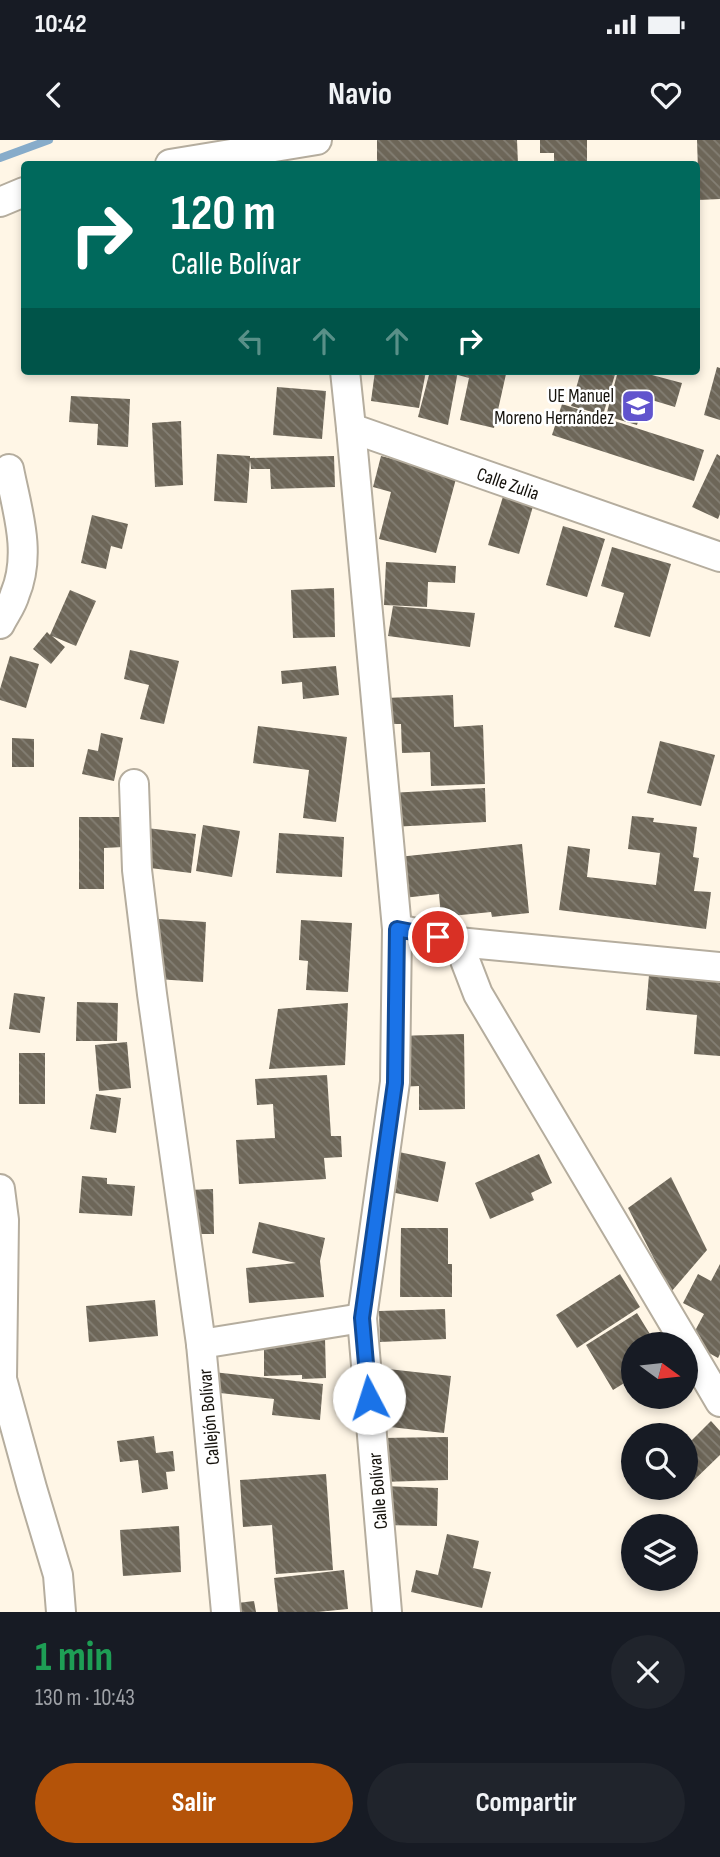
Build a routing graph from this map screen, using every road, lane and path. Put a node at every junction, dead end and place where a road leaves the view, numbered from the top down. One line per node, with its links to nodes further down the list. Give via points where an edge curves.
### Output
1 (319, 140): 2 (street); 3 (street)
2 (189, 161)
3 (323, 161)
4 (21, 193): 5 (street)
5 (0, 202)
6 (345, 375): 7 (street)
7 (351, 428): 9 (street, Calle Zulia); 12 (street, Calle Bolívar)
8 (9, 469): 10 (street, via 24,543 16,594)
9 (720, 557)
10 (0, 624)
11 (134, 784): 18 (street, via 137,870)
12 (397, 929): 13 (street); 16 (street, Calle Bolívar, via 395,1083)
13 (458, 942): 14 (street); 17 (street, via 478,993)
14 (720, 967)
15 (0, 1189): 21 (street, via 4,1220 2,1379 58,1574)
16 (362, 1318): 18 (street, Callejón Bolívar); 23 (street, Calle Bolívar)
17 (679, 1332)
18 (201, 1344): 22 (street, Callejón Bolívar)
19 (698, 1364): 20 (street)
20 (720, 1402)
21 (61, 1612)
22 (226, 1612)
23 (387, 1612)

